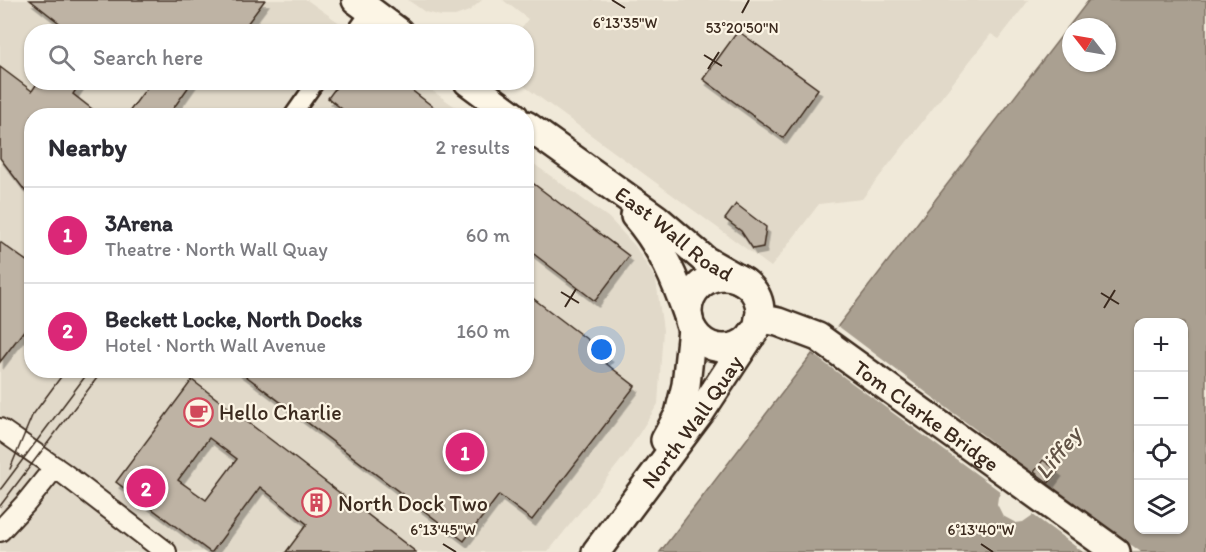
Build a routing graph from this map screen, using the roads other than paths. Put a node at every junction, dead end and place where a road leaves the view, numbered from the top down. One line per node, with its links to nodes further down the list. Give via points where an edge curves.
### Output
1 (360, 14): 2 (main road)
2 (382, 24)
3 (310, 90): 5 (street)
4 (479, 90): 6 (main road)
5 (298, 108)
6 (503, 108)
7 (534, 131): 8 (main road, East Wall Road)
8 (608, 184): 9 (main road, East Wall Road, via 705,260); 10 (main road, East Wall Road, via 659,247)
9 (744, 282): 10 (main road, via 726,277 708,280 690,302); 11 (main road, via 759,303)
10 (691, 324): 11 (main road, via 705,342 721,348 739,345); 14 (main road, North Wall Quay, via 686,386 679,414)
11 (756, 326): 14 (main road, North Wall Quay, via 700,413); 18 (main road, Tom Clarke Bridge, via 778,322 818,338)
12 (0, 429): 13 (street)
13 (55, 467): 15 (street); 16 (street)
14 (630, 508): 17 (main road, North Wall Quay)
15 (0, 531)
16 (166, 552)
17 (596, 552)
18 (1116, 552)

